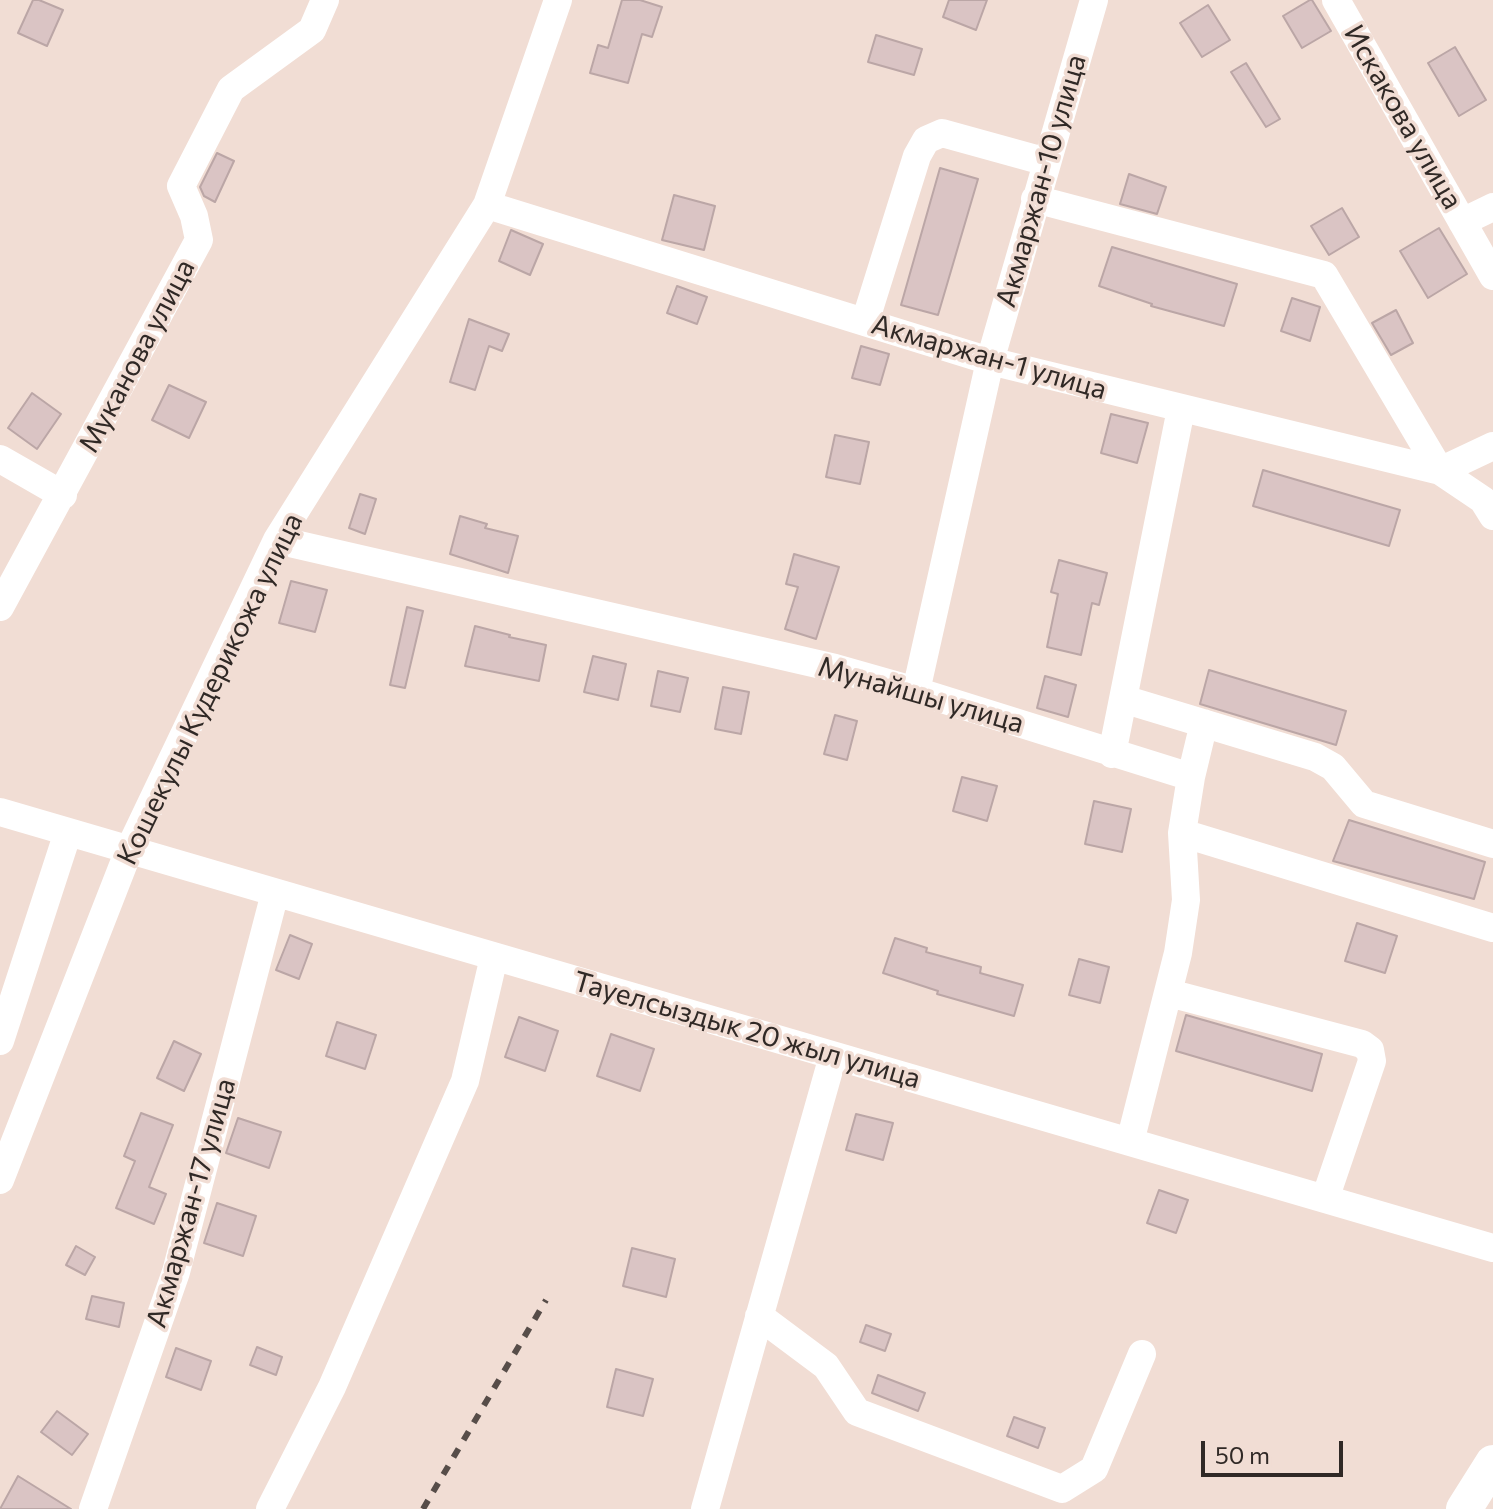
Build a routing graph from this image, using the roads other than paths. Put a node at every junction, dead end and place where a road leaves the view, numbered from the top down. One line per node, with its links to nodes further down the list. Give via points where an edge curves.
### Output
1 (325, 0): 17 (street, Муканова улица, via 312,30 231,89 181,186 199,240)
2 (558, 0): 7 (street, Кошекулы Кудерикожа улица)
3 (1094, 0): 5 (street, Акмаржан-10 улица)
4 (1336, 0): 9 (street, Искакова улица)
5 (1047, 162): 6 (street, Акмаржан-10 улица); 11 (street, via 942,133 926,140)
6 (1035, 199): 12 (street, Акмаржан-10 улица); 16 (street, via 1324,275)
7 (487, 205): 11 (street, Акмаржан-1 улица); 19 (street, Кошекулы Кудерикожа улица)
8 (1493, 207): 9 (street)
9 (1462, 222): 10 (street, Искакова улица)
10 (1493, 276)
11 (865, 322): 12 (street, Акмаржан-1 улица)
12 (990, 361): 13 (street, Акмаржан-1 улица); 21 (street, Акмаржан-10 улица)
13 (1181, 409): 16 (street, Акмаржан-1 улица); 22 (street)
14 (1493, 446): 16 (street)
15 (0, 459): 17 (street)
16 (1440, 471): 18 (street, via 1483,500)
17 (63, 495): 20 (street, Муканова улица)
18 (1493, 516)
19 (277, 540): 21 (street, Мунайшы улица); 30 (street, Кошекулы Кудерикожа улица)
20 (0, 607)
21 (916, 691): 24 (street, Мунайшы улица)
22 (1123, 699): 23 (street); 24 (street)
23 (1204, 723): 25 (street); 29 (street, via 1315,757 1333,767 1364,804)
24 (1112, 754): 25 (street, Мунайшы улица)
25 (1191, 777): 28 (street)
26 (0, 812): 27 (street, Тауелсыздык 20 жыл улица)
27 (68, 832): 30 (street, Тауелсыздык 20 жыл улица); 35 (street)
28 (1182, 833): 32 (street); 34 (street, via 1186,900)
29 (1493, 844)
30 (129, 850): 31 (street, Тауелсыздык 20 жыл улица); 38 (street, Кошекулы Кудерикожа улица)
31 (275, 893): 33 (street, Тауелсыздык 20 жыл улица); 44 (street, Акмаржан-17 улица, via 176,1272)
32 (1493, 928)
33 (494, 957): 36 (street, Тауелсыздык 20 жыл улица); 45 (street, via 465,1081 332,1387)
34 (1169, 993): 37 (street); 39 (street, via 1370,1050 1372,1061)
35 (0, 1041)
36 (833, 1056): 37 (street, Тауелсыздык 20 жыл улица); 41 (street)
37 (1130, 1142): 39 (street, Тауелсыздык 20 жыл улица)
38 (0, 1180)
39 (1325, 1199): 40 (street, Тауелсыздык 20 жыл улица)
40 (1493, 1248)
41 (759, 1316): 42 (street, via 826,1366 857,1412 1062,1489 1094,1469); 46 (street)
42 (1142, 1354)
43 (1493, 1463): 47 (main road)
44 (93, 1509)
45 (270, 1509)
46 (705, 1509)
47 (1464, 1509)

